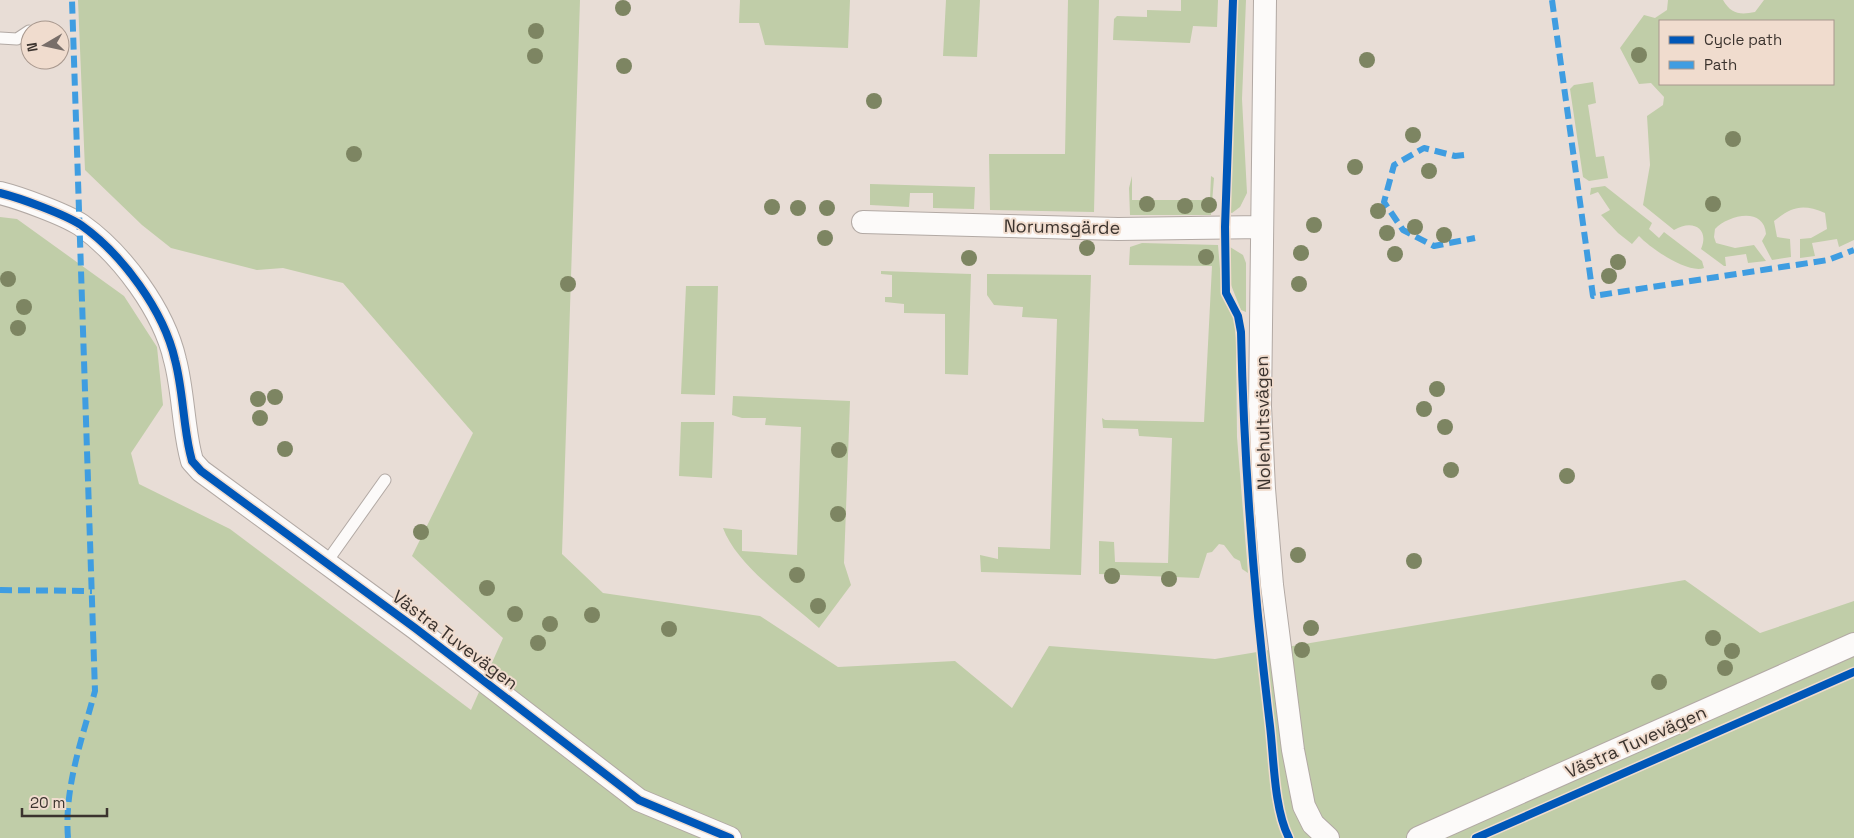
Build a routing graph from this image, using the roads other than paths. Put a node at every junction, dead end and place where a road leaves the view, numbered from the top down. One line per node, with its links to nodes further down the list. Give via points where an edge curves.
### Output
1 (1265, 0): 6 (street, Nolehultsvägen)
2 (20, 37): 3 (lane)
3 (0, 38)
4 (0, 193): 8 (street, Västra Tuvevägen, via 20,198 80,225 132,274 144,289 175,358 192,461 201,471)
5 (863, 222): 6 (street, Norumsgärde, via 1118,228)
6 (1262, 227): 11 (street, Nolehultsvägen, via 1260,406 1272,585 1304,806 1312,824)
7 (384, 480): 8 (lane)
8 (326, 563): 10 (street, Västra Tuvevägen, via 639,800)
9 (1854, 644): 12 (street, Västra Tuvevägen)
10 (730, 838)
11 (1326, 838)
12 (1418, 838)

